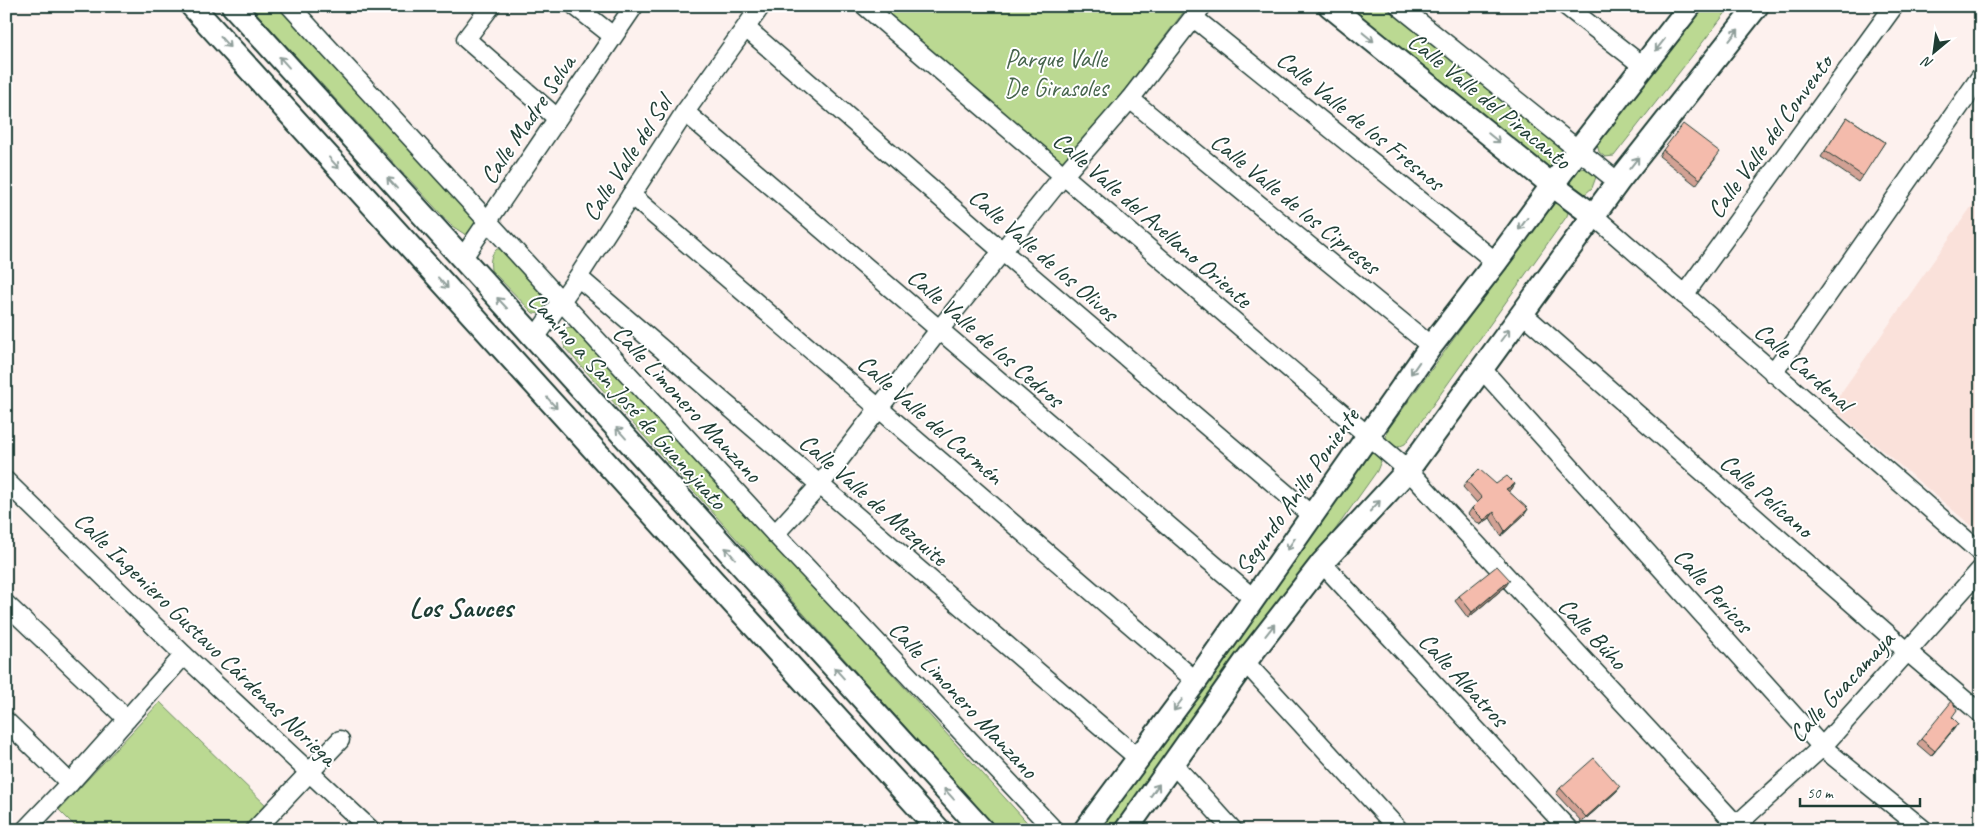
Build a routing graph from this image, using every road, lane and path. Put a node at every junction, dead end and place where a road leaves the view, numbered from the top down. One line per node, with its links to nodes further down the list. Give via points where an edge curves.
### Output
1 (192, 6): 71 (main road, one-way to 71)
2 (234, 6): 31 (main road, Camino a San José de Guanajuato, one-way to 2)
3 (290, 6): 29 (street, Calle Limonero Manzano)
4 (491, 6): 22 (street, via 466,39)
5 (575, 6): 17 (street)
6 (634, 6): 17 (street, Calle Madre Selva)
7 (761, 6): 16 (street, Calle Valle del Sol)
8 (865, 6): 24 (street, Calle Valle del Avellano Oriente)
9 (1330, 6): 26 (main road, Calle Valle del Piracanto, one-way to 26)
10 (1399, 6): 23 (street, Calle Valle del Piracanto)
11 (1566, 6): 18 (street)
12 (1690, 6): 18 (main road, Segundo Anillo Poniente, one-way to 18)
13 (1757, 6): 25 (main road, one-way to 13)
14 (1894, 6): 34 (street, Calle Valle del Convento)
15 (1198, 12): 20 (street); 32 (street, Calle Valle de los Fresnos)
16 (746, 28): 21 (street, Calle Valle del Sol); 30 (street, Calle Valle de los Olivos)
17 (613, 36): 22 (street, Calle Madre Selva)
18 (1643, 66): 23 (main road, Segundo Anillo Poniente)
19 (1981, 76): 41 (street)
20 (1130, 99): 24 (street); 39 (street, Calle Valle de los Cipreses)
21 (685, 112): 27 (street, Calle Valle del Sol); 37 (street, Calle Valle de los Cedros)
22 (557, 118): 29 (street, Calle Madre Selva)
23 (1578, 150): 25 (street, Calle Valle del Piracanto); 26 (main road, Segundo Anillo Poniente)
24 (1063, 176): 30 (street); 43 (street, Calle Valle del Avellano Oriente)
25 (1618, 182): 28 (main road)
26 (1552, 185): 28 (main road, Calle Valle del Piracanto); 32 (main road, Segundo Anillo Poniente, one-way to 32)
27 (632, 195): 33 (street, Calle Valle del Sol); 42 (street, Calle Valle del Carmén)
28 (1594, 216): 34 (street, Calle Cardenal); 36 (main road)
29 (488, 222): 31 (street, Calle Madre Selva); 35 (street, Calle Limonero Manzano)
30 (1003, 252): 37 (street); 47 (street, Calle Valle de los Olivos)
31 (462, 259): 38 (main road, Camino a San José de Guanajuato, one-way to 31)
32 (1496, 262): 39 (main road, Segundo Anillo Poniente)
33 (578, 277): 35 (street, Calle Valle del Sol); 46 (street, Calle Valle de Mezquite)
34 (1684, 295): 41 (street, Calle Cardenal)
35 (561, 302): 38 (street, Calle Valle del Sol); 48 (street, Calle Limonero Manzano)
36 (1522, 313): 40 (main road, one-way to 36); 54 (street, Calle Pelícano)
37 (939, 330): 42 (street); 52 (street, Calle Valle de los Cedros)
38 (535, 338): 72 (main road, Camino a San José de Guanajuato, one-way to 38)
39 (1430, 346): 43 (main road, Segundo Anillo Poniente, one-way to 43)
40 (1481, 368): 44 (main road); 62 (street, Calle Pericos)
41 (1773, 373): 49 (street, Calle Cardenal)
42 (880, 408): 46 (street); 57 (street, Calle Valle del Carmén)
43 (1368, 437): 44 (street, Calle Valle del Avellano Oriente); 47 (main road, Segundo Anillo Poniente)
44 (1408, 470): 50 (main road, one-way to 44); 67 (street, Calle Búho)
45 (6, 481): 55 (street, Calle Ingeniero Gustavo Cárdenas Noriega)
46 (819, 486): 48 (street); 63 (street, Calle Valle de Mezquite)
47 (1311, 515): 52 (main road, Segundo Anillo Poniente, one-way to 52)
48 (775, 534): 73 (street, Calle Limonero Manzano)
49 (1981, 553)
50 (1322, 563): 56 (main road, one-way to 50); 78 (street, Calle Albatros)
51 (1981, 569): 54 (street, Calle Guacamaya)
52 (1254, 600): 57 (main road, Segundo Anillo Poniente)
53 (6, 604): 59 (street)
54 (1908, 652): 58 (street, Calle Pelícano); 62 (street, Calle Guacamaya)
55 (184, 655): 59 (street); 65 (street, Calle Ingeniero Gustavo Cárdenas Noriega)
56 (1245, 662): 64 (main road); 77 (street)
57 (1196, 681): 63 (main road, Segundo Anillo Poniente, one-way to 63)
58 (1981, 714)
59 (127, 719): 66 (street)
60 (6, 721): 66 (street)
61 (340, 740): 65 (street)
62 (1822, 747): 67 (street, Calle Guacamaya); 79 (street, Calle Pericos)
63 (1138, 758): 74 (main road, Segundo Anillo Poniente)
64 (1173, 764): 75 (main road, one-way to 64); 76 (street)
65 (310, 772): 69 (street); 70 (street, Calle Ingeniero Gustavo Cárdenas Noriega)
66 (70, 783): 68 (street)
67 (1736, 828)
68 (25, 830)
69 (255, 830)
70 (371, 830)
71 (939, 830)
72 (982, 830)
73 (1054, 830)
74 (1085, 830)
75 (1126, 830)
76 (1233, 830)
77 (1399, 830)
78 (1569, 830)
79 (1924, 830)

